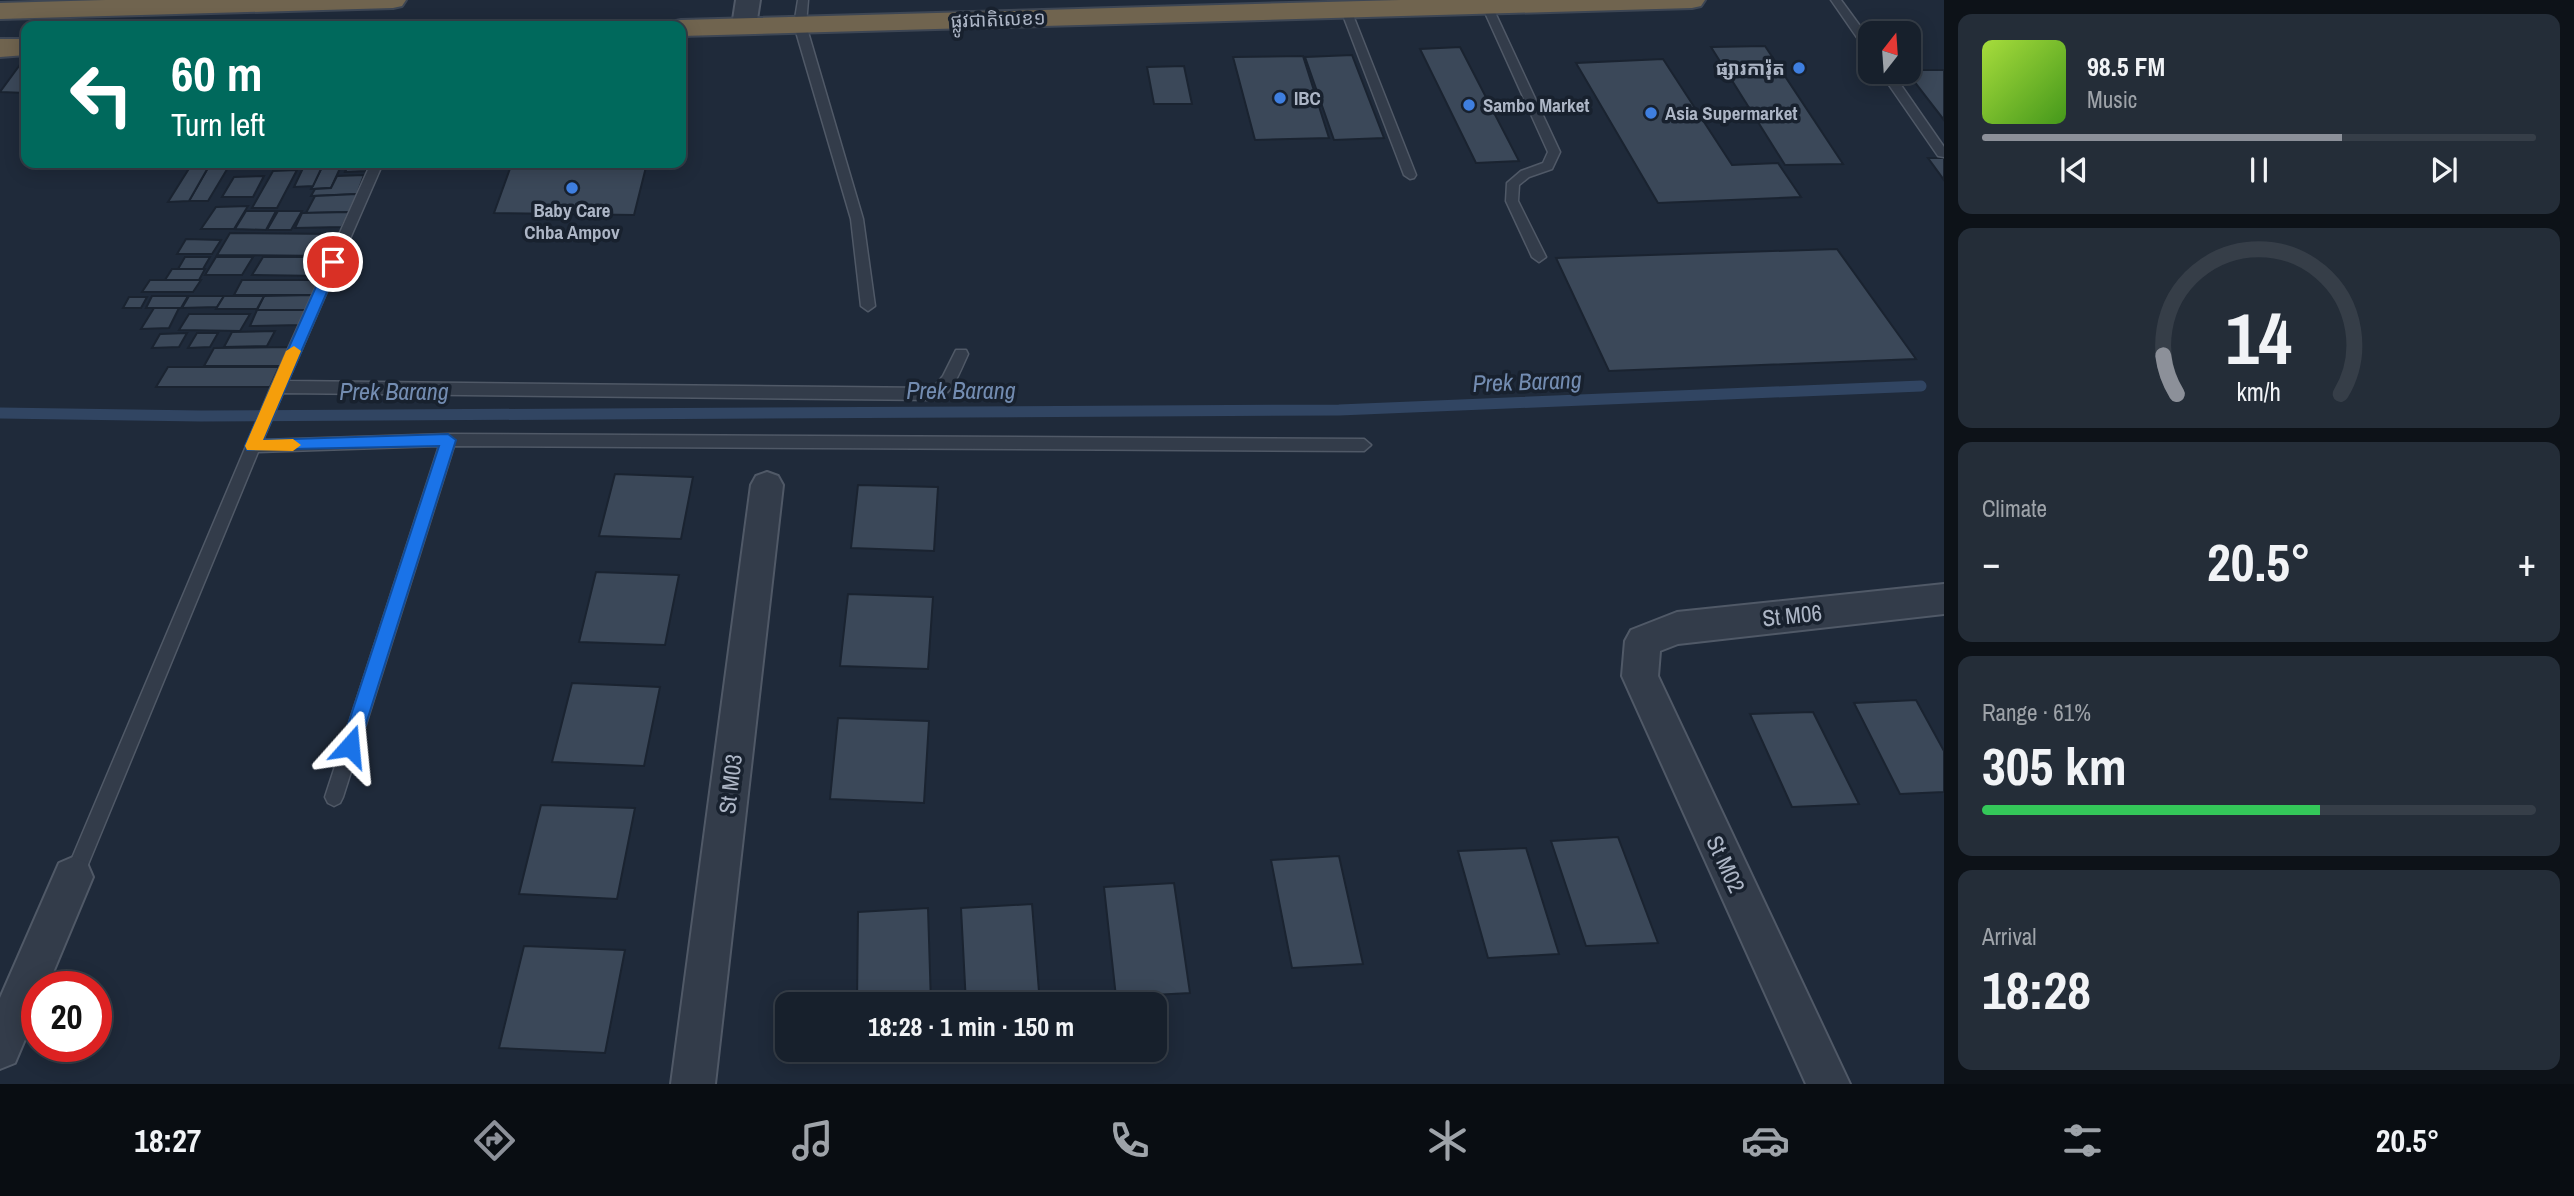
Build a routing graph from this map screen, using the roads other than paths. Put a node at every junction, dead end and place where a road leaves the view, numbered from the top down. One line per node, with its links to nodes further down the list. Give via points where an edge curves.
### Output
1 (393, 0): 4 (highway)
2 (1692, 0): 6 (highway, ផ្លូវជាតិលេខ១)
3 (1836, 0): 13 (lane)
4 (117, 4): 9 (highway)
5 (1437, 4): 6 (highway, ផ្លូវជាតិលេខ១); 8 (highway, ផ្លូវជាតិលេខ១)
6 (1487, 6): 20 (lane, via 1554,152 1548,166 1513,183 1512,201)
7 (1204, 7): 8 (highway, ផ្លូវជាតិលេខ១); 10 (highway, ផ្លូវជាតិលេខ១)
8 (1346, 10): 19 (lane)
9 (0, 11)
10 (801, 12): 11 (highway, ផ្លូវជាតិលេខ១); 21 (lane, via 857,219)
11 (746, 13): 12 (highway, ផ្លូវជាតិលេខ១)
12 (686, 27)
13 (1858, 31)
14 (21, 47): 15 (highway)
15 (0, 48)
16 (1894, 84): 17 (lane)
17 (1942, 153)
18 (375, 168): 23 (lane)
19 (1410, 175)
20 (1539, 257)
21 (868, 306)
22 (961, 354): 23 (lane, via 937,394)
23 (275, 393): 24 (lane)
24 (255, 440): 25 (lane); 31 (lane)
25 (448, 440): 26 (lane); 30 (lane)
26 (1364, 445)
27 (767, 485): 33 (street, St M03)
28 (1944, 598): 29 (street, St M06, via 1677,628)
29 (1643, 640): 34 (street, St M02, via 1640,676)
30 (334, 797)
31 (73, 877): 32 (street)
32 (0, 1048)
33 (693, 1084)
34 (1828, 1084)

